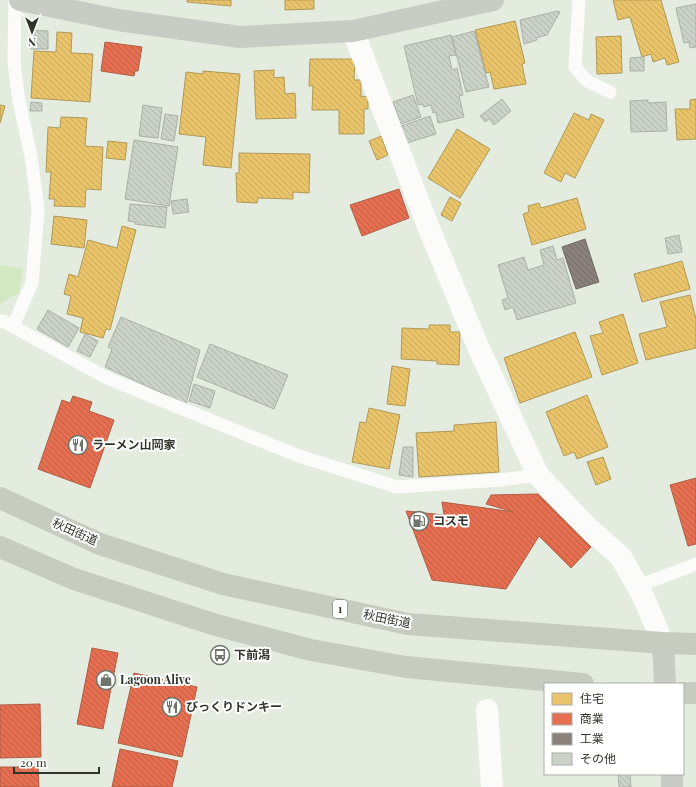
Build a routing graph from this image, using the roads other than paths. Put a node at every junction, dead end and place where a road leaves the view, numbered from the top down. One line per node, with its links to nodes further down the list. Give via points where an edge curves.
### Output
1 (15, 0): 8 (lane, via 14,62 38,210 32,283)
2 (20, 0): 5 (street, via 118,20 240,37)
3 (493, 0): 5 (street)
4 (579, 0): 6 (lane, via 576,67 587,81)
5 (353, 32): 9 (street, via 479,350)
6 (610, 92)
7 (0, 322): 8 (lane)
8 (13, 326): 9 (lane, via 108,378 296,455 397,487)
9 (538, 475): 13 (street, via 586,526 621,557)
10 (0, 498): 14 (main road, 秋田街道 / 1, via 100,544 231,586 408,624)
11 (0, 547): 16 (main road, via 74,579 216,625 311,650 406,667)
12 (696, 564): 13 (lane)
13 (638, 586): 14 (street)
14 (663, 643): 15 (main road, 秋田街道 / 1); 17 (street)
15 (696, 644)
16 (573, 683)
17 (666, 683)
18 (684, 693): 19 (main road)
19 (696, 694)
20 (487, 710): 22 (street)
21 (672, 775): 23 (street)
22 (492, 787)
23 (672, 787)

